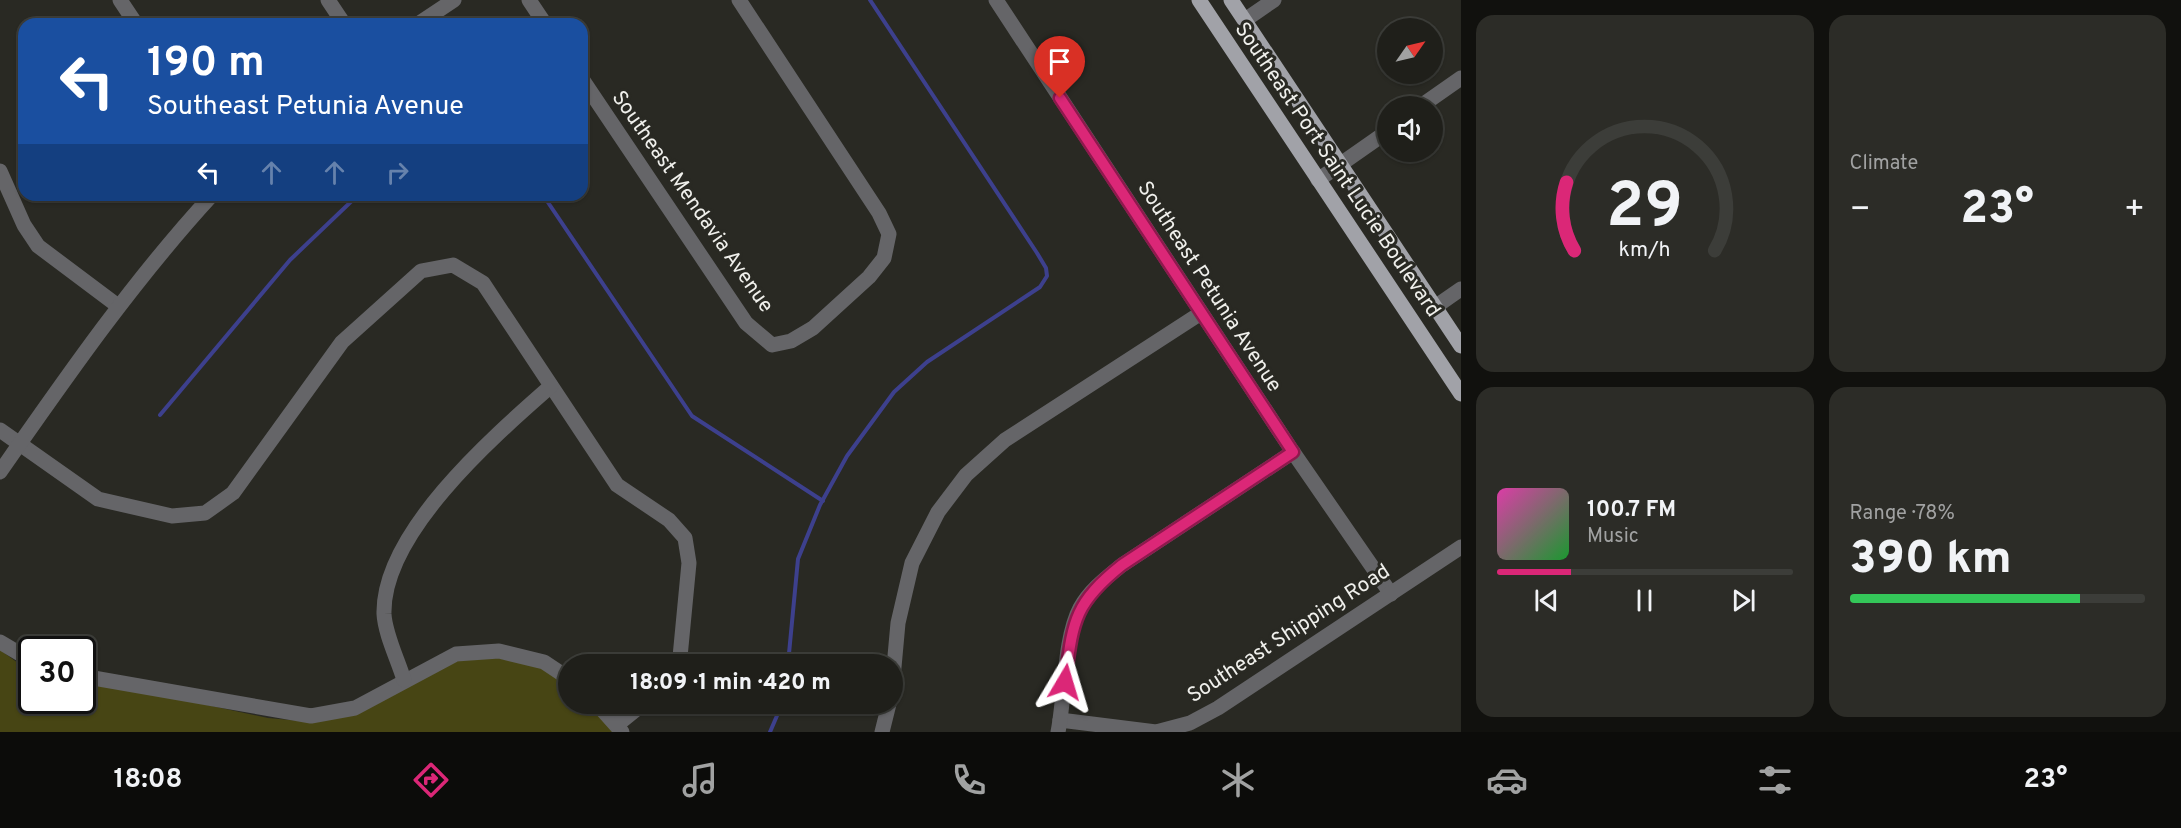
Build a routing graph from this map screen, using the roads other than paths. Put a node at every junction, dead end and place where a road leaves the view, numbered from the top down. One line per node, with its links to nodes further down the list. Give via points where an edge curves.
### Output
1 (120, 0): 10 (street)
2 (328, 0): 11 (street)
3 (454, 0): 12 (street)
4 (529, 0): 13 (street)
5 (739, 0): 16 (street, Southeast Mendavia Avenue, via 889,234 884,258 869,277 813,328 791,341 772,345 746,323)
6 (996, 0): 26 (street, Southeast Petunia Avenue)
7 (1199, 0): 21 (main road, Southeast Port Saint Lucie Boulevard)
8 (1231, 0): 14 (main road, Southeast Port Saint Lucie Boulevard)
9 (1274, 0): 14 (street)
10 (132, 18)
11 (340, 18)
12 (427, 18)
13 (541, 18)
14 (1245, 20): 19 (main road, Southeast Port Saint Lucie Boulevard)
15 (1461, 78): 17 (street)
16 (588, 88)
17 (1435, 96)
18 (1377, 139): 19 (street)
19 (1342, 165): 21 (street); 25 (main road, Southeast Port Saint Lucie Boulevard)
20 (0, 171): 24 (street, via 38,246)
21 (1318, 180): 29 (main road, Southeast Port Saint Lucie Boulevard)
22 (206, 201): 24 (street)
23 (1461, 289): 25 (street)
24 (118, 306): 31 (street)
25 (1435, 306): 27 (main road, Southeast Port Saint Lucie Boulevard)
26 (1201, 313): 32 (street, Southeast Petunia Avenue); 39 (street, via 1005,440 966,474 938,512 912,563)
27 (1461, 346)
28 (551, 387): 31 (street, via 483,283 453,265 421,271 342,342 233,493 205,513 172,516 98,499); 38 (street, via 617,485 669,520 685,538 690,563); 42 (street, via 482,446 417,526 387,579 384,615)
29 (1461, 394)
30 (0, 430): 31 (street)
31 (19, 444): 33 (street)
32 (1293, 452): 35 (street, Southeast Petunia Avenue); 46 (street, via 1096,586 1079,610 1070,644)
33 (0, 471)
34 (1461, 547): 35 (street, Southeast Shipping Road)
35 (1390, 594): 46 (street, Southeast Shipping Road, via 1190,723 1156,732)
36 (0, 642): 37 (street)
37 (18, 653)
38 (680, 654)
39 (895, 654)
40 (558, 671): 42 (street, via 544,662 499,651 456,654)
41 (96, 678): 42 (street, via 311,716 355,708)
42 (404, 680)
43 (606, 714): 47 (street)
44 (634, 714): 47 (street)
45 (886, 714): 48 (street)
46 (1059, 726)
47 (620, 729)
48 (882, 732)

